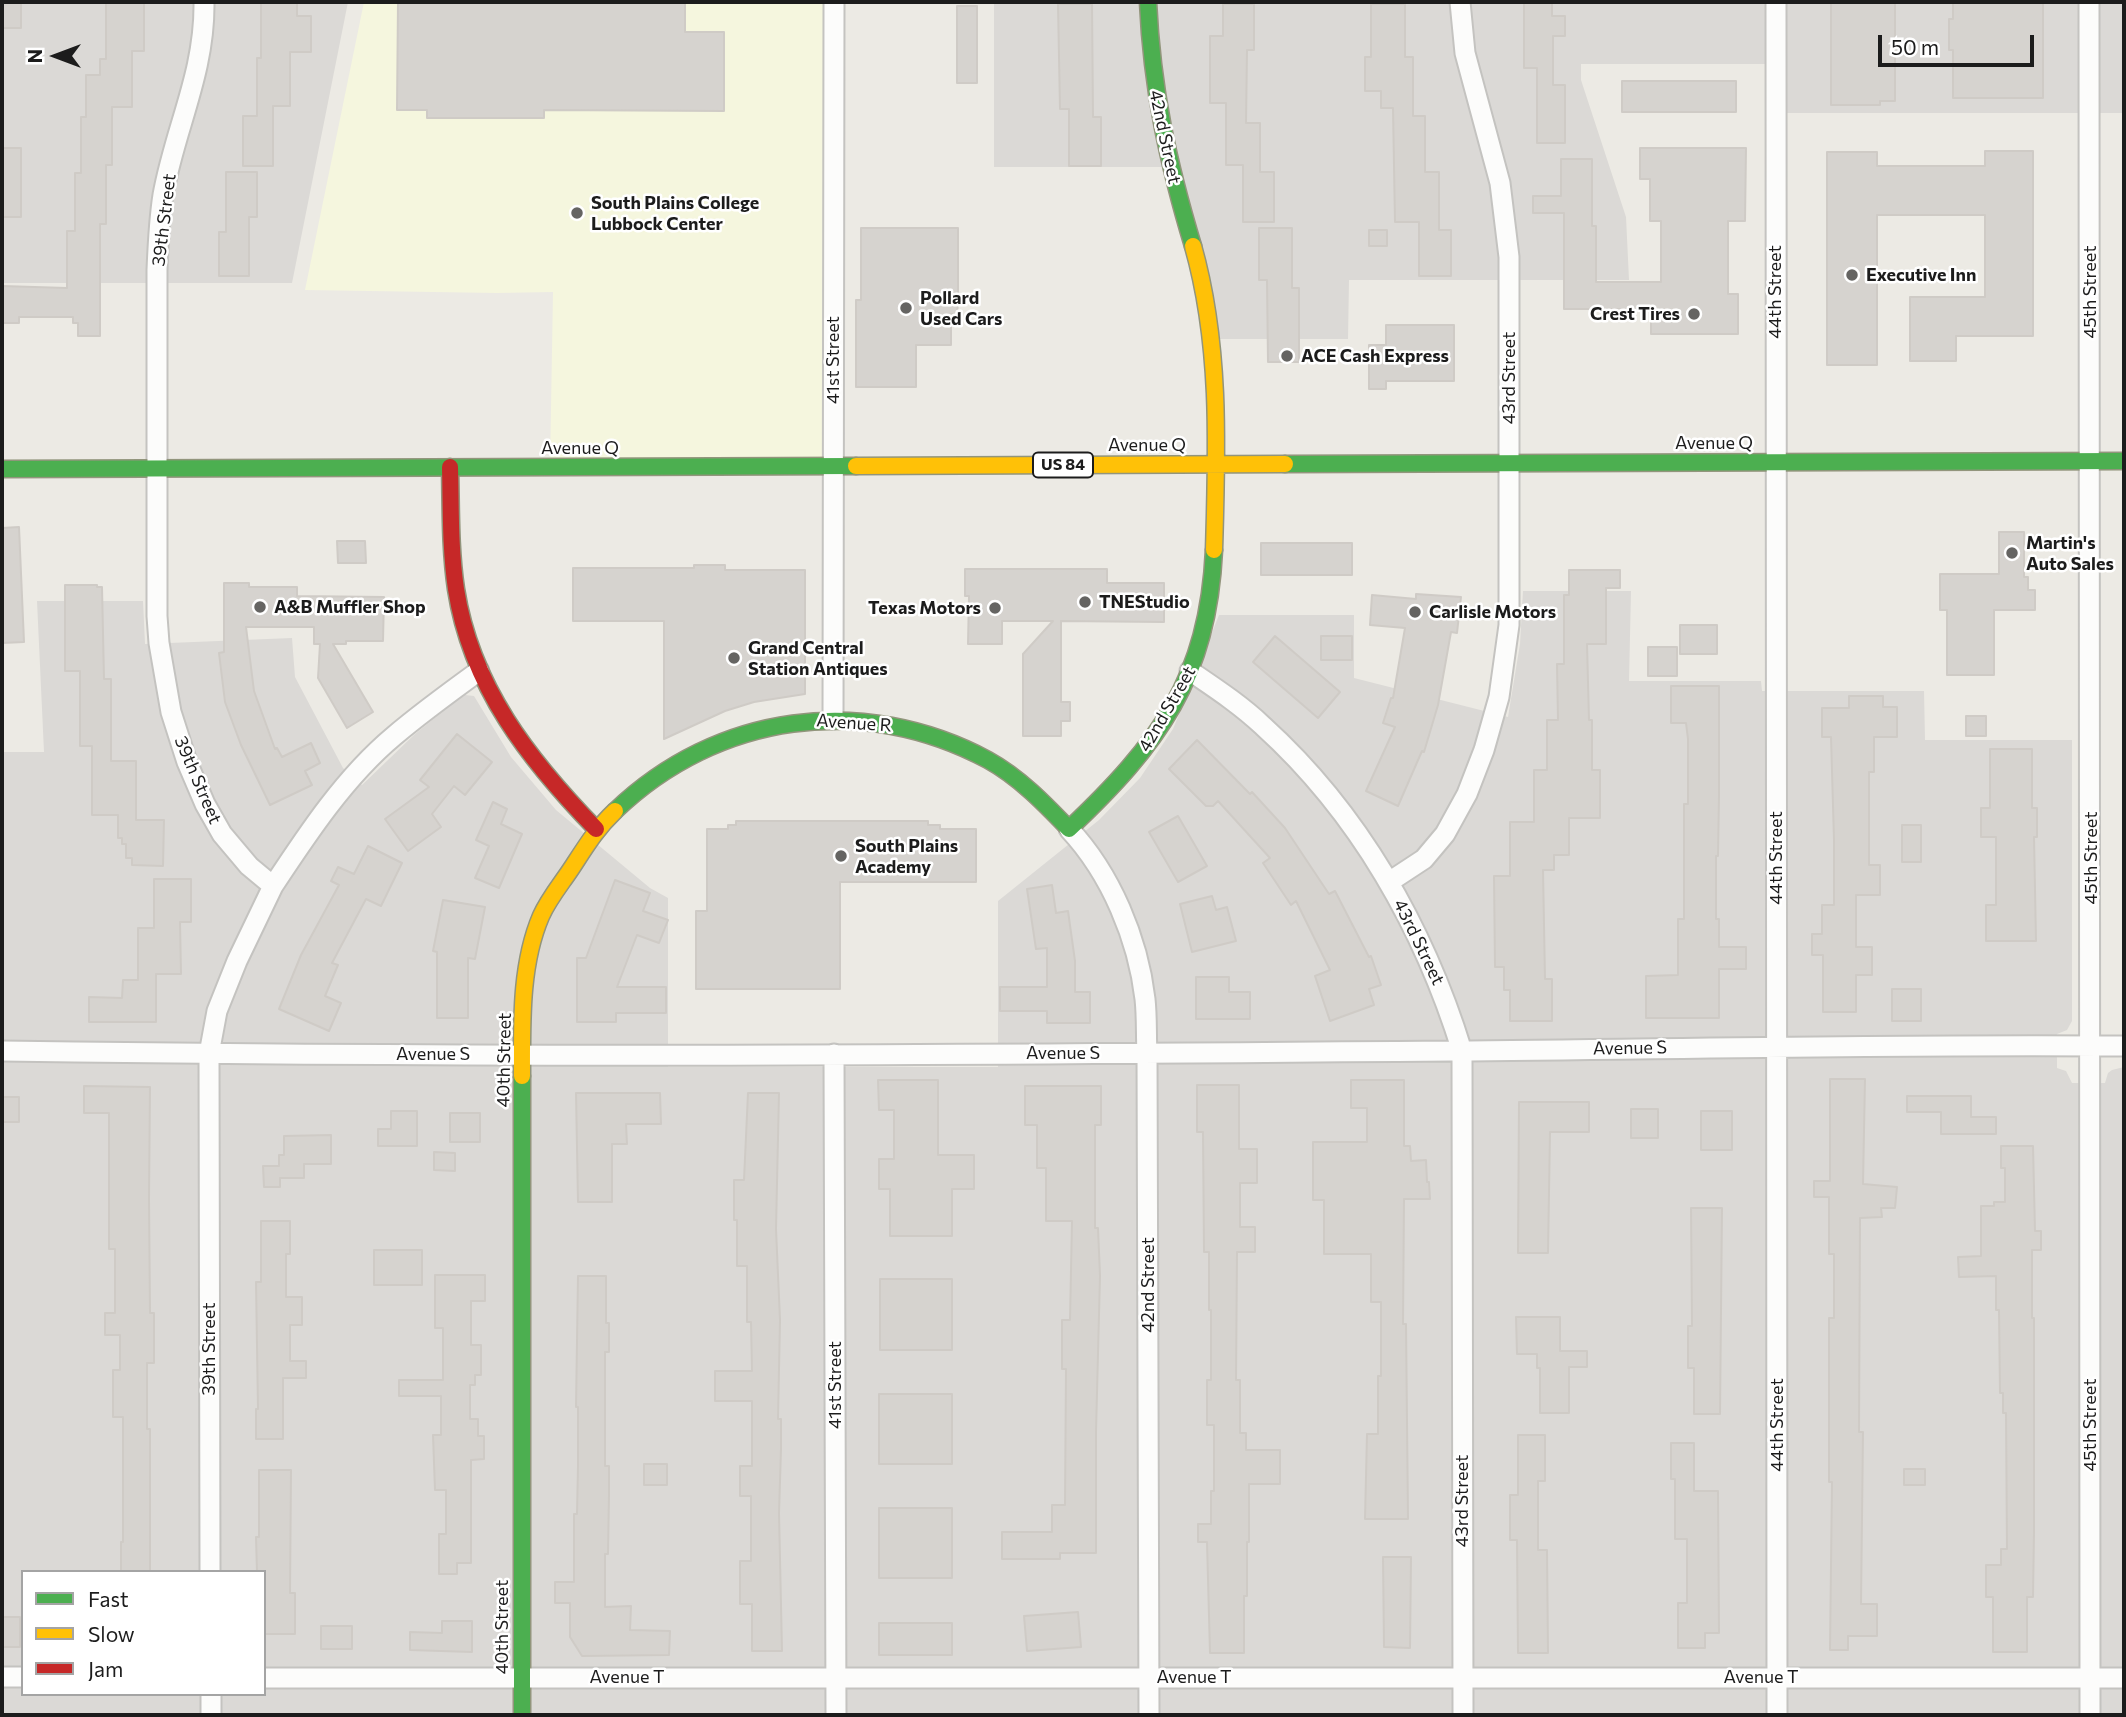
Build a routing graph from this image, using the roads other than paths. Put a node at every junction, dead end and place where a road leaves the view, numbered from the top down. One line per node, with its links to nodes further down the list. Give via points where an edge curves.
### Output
1 (204, 2): 14 (street, 39th Street, via 201,57 170,165 159,229)
2 (834, 2): 12 (street, 41st Street)
3 (1148, 2): 11 (main road, 42nd Street, via 1154,85 1163,132 1210,324)
4 (1460, 2): 10 (street, 43rd Street, via 1465,53 1506,219)
5 (1776, 2): 9 (street, 44th Street)
6 (2089, 2): 7 (street, 45th Street)
7 (2090, 461): 8 (main road, Avenue Q / US 84); 9 (main road, Avenue Q / US 84); 23 (street, 45th Street)
8 (2124, 461)
9 (1774, 462): 10 (main road, Avenue Q / US 84); 24 (street, 44th Street)
10 (1509, 463): 11 (main road, Avenue Q / US 84); 21 (street, 43rd Street, via 1509,625 1499,697 1484,750 1445,834 1424,859)
11 (1215, 464): 12 (main road, Avenue Q / US 84); 17 (main road, 42nd Street, via 1208,609)
12 (833, 466): 13 (main road, Avenue Q / US 84); 18 (street, 41st Street)
13 (450, 467): 14 (main road, Avenue Q / US 84); 16 (main road, via 456,590)
14 (158, 468): 15 (main road, Avenue Q / US 84); 22 (street, 39th Street, via 157,616 170,712 187,762 222,834)
15 (2, 469)
16 (479, 671): 19 (main road, via 503,720 536,766); 22 (street, via 392,737 359,771)
17 (1190, 671): 20 (main road, 42nd Street, via 1150,744 1112,790); 21 (street, via 1262,725 1311,774)
18 (833, 719): 19 (main road, Avenue R, via 765,726 724,738 674,763 630,794); 20 (main road, Avenue R, via 906,728 947,740 989,762 1051,809)
19 (596, 829): 30 (main road, 40th Street, via 537,926 527,977)
20 (1069, 830): 28 (street, 42nd Street, via 1114,894 1134,948 1144,998)
21 (1389, 882): 27 (street, 43rd Street, via 1446,1001)
22 (273, 886): 29 (street, 39th Street, via 217,1012)
23 (2091, 1045): 24 (street, Avenue S); 25 (street, Avenue S); 41 (street, 45th Street)
24 (1777, 1046): 27 (street, Avenue S); 39 (street, 44th Street)
25 (2124, 1046)
26 (2, 1051): 29 (street, Avenue S)
27 (1462, 1051): 28 (street, Avenue S); 34 (street, 43rd Street)
28 (1147, 1053): 31 (street, Avenue S); 38 (street, 42nd Street)
29 (209, 1054): 30 (street, Avenue S); 32 (street, 39th Street)
30 (522, 1054): 31 (street, Avenue S); 33 (main road, 40th Street)
31 (834, 1054): 37 (street, 41st Street)
32 (210, 1570)
33 (522, 1676): 37 (street, Avenue T); 40 (street, Avenue T); 45 (main road, 40th Street)
34 (1463, 1676): 38 (street, Avenue T); 39 (street, Avenue T); 48 (street, 43rd Street)
35 (2, 1677): 36 (street)
36 (21, 1677)
37 (835, 1677): 38 (street, Avenue T); 46 (street, 41st Street)
38 (1149, 1677): 47 (street, 42nd Street)
39 (1777, 1677): 41 (street, Avenue T); 49 (street, 44th Street)
40 (266, 1678)
41 (2090, 1678): 42 (street, Avenue T); 50 (street, 45th Street)
42 (2124, 1678)
43 (211, 1696): 44 (street)
44 (211, 1715)
45 (522, 1715)
46 (835, 1715)
47 (1149, 1715)
48 (1463, 1715)
49 (1777, 1715)
50 (2090, 1715)

